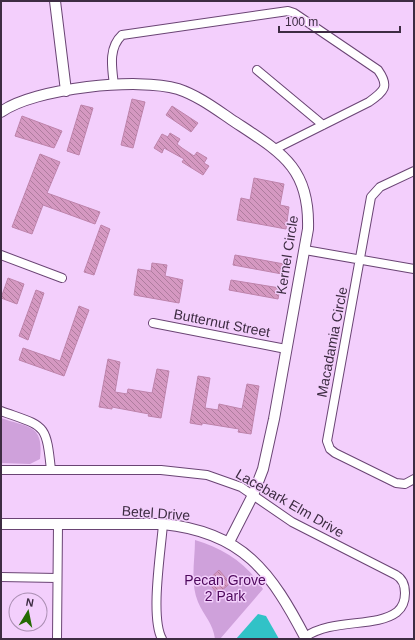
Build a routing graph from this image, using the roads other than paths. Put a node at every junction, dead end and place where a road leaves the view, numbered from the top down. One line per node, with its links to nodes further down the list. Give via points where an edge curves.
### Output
1 (54, 1): 4 (street)
2 (257, 70): 6 (street)
3 (114, 85): 4 (street, Kernel Circle); 6 (street, via 112,49 122,35 288,11 378,70 384,78 382,92 373,99); 7 (street, Kernel Circle, via 146,83 178,89 206,102)
4 (66, 91): 5 (street, Kernel Circle, via 30,97)
5 (1, 112)
6 (323, 125): 7 (street)
7 (275, 149): 9 (street, Kernel Circle, via 291,165 303,186 308,214)
8 (414, 171): 11 (street, Macadamia Circle, via 373,193)
9 (305, 250): 11 (street); 15 (street, Kernel Circle)
10 (1, 255): 13 (street)
11 (361, 260): 12 (street); 19 (street, Macadamia Circle, via 327,435 328,446 335,453 400,484 410,483)
12 (414, 270)
13 (62, 278)
14 (153, 324): 15 (street, Butternut Street)
15 (286, 349): 20 (street, Kernel Circle, via 268,451)
16 (1, 411): 18 (street, via 34,422 42,429 48,441)
17 (1, 470): 18 (street, Lacebark Elm Drive)
18 (51, 470): 20 (street, Lacebark Elm Drive, via 186,471 232,483)
19 (414, 479)
20 (253, 495): 24 (street, Kernel Circle); 27 (street, Lacebark Elm Drive, via 292,522 396,575 405,587 404,602 398,612 375,619 323,628)
21 (1, 524): 22 (street, Betel Drive)
22 (58, 524): 23 (street, Betel Drive); 26 (street)
23 (163, 524): 24 (street, Betel Drive, via 194,528); 29 (street, via 156,610)
24 (228, 542): 27 (street, Betel Drive, via 256,563 270,578)
25 (1, 577): 26 (street)
26 (57, 578): 28 (street)
27 (306, 638)
28 (58, 639)
29 (162, 639)

